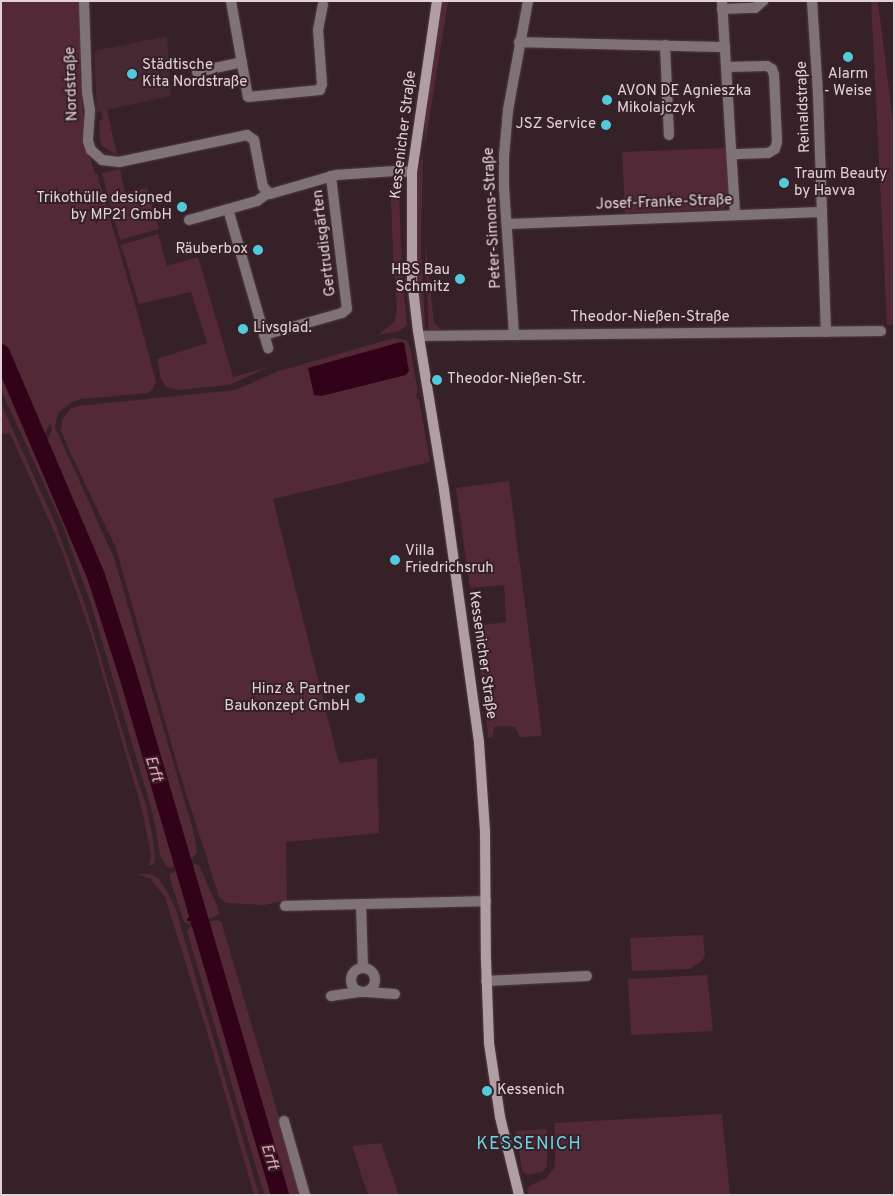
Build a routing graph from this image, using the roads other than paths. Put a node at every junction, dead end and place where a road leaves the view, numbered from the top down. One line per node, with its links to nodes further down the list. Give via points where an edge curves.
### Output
1 (84, 1): 19 (street, Nordstraße, via 86,92 90,110 88,141 91,150 102,160 119,162 250,135 256,144 262,183)
2 (231, 1): 12 (street)
3 (437, 1): 17 (main road, Kessenicher Straße)
4 (528, 1): 9 (street, Peter-Simons-Straße)
5 (763, 1): 8 (street, via 755,8)
6 (812, 1): 21 (street, Reinaldstraße)
7 (323, 4): 12 (street, via 318,30 320,90 248,97)
8 (722, 5): 11 (street)
9 (519, 42): 10 (street); 24 (street, Peter-Simons-Straße, via 505,137)
10 (665, 45): 11 (street); 15 (street)
11 (725, 47): 13 (street)
12 (242, 62): 14 (street)
13 (727, 67): 16 (street); 16 (street, via 767,66 774,75 775,149 768,153)
14 (197, 72)
15 (669, 135)
16 (732, 154): 22 (street)
17 (412, 172): 18 (street); 29 (main road, Kessenicher Straße, via 411,263)
18 (331, 176): 19 (street); 28 (street, Gertrudisgärten, via 347,309)
19 (268, 193): 20 (street, via 257,201)
20 (228, 209): 23 (street); 28 (street)
21 (822, 212): 22 (street, Josef-Franke-Straße); 26 (street, Reinaldstraße)
22 (735, 215): 24 (street, Josef-Franke-Straße)
23 (189, 220)
24 (507, 224): 27 (street, Peter-Simons-Straße)
25 (882, 331): 26 (street, Theodor-Nießen-Straße)
26 (826, 332): 27 (street, Theodor-Nießen-Straße)
27 (514, 334): 29 (street, Theodor-Nießen-Straße)
28 (264, 335): 30 (street)
29 (419, 336): 31 (main road, Kessenicher Straße, via 441,466 476,718 485,814)
30 (268, 348)
31 (486, 901): 32 (street); 36 (main road, Kessenicher Straße)
32 (361, 904): 33 (street); 34 (street)
33 (285, 906)
34 (363, 968): 37 (street, via 373,975 373,988); 37 (street, via 355,971 353,977 355,989)
35 (587, 976): 36 (street)
36 (486, 981): 42 (main road, Kessenicher Straße, via 496,1098)
37 (364, 992): 38 (street); 39 (street)
38 (395, 994)
39 (331, 996)
40 (284, 1121): 41 (street)
41 (305, 1195)
42 (519, 1195)

